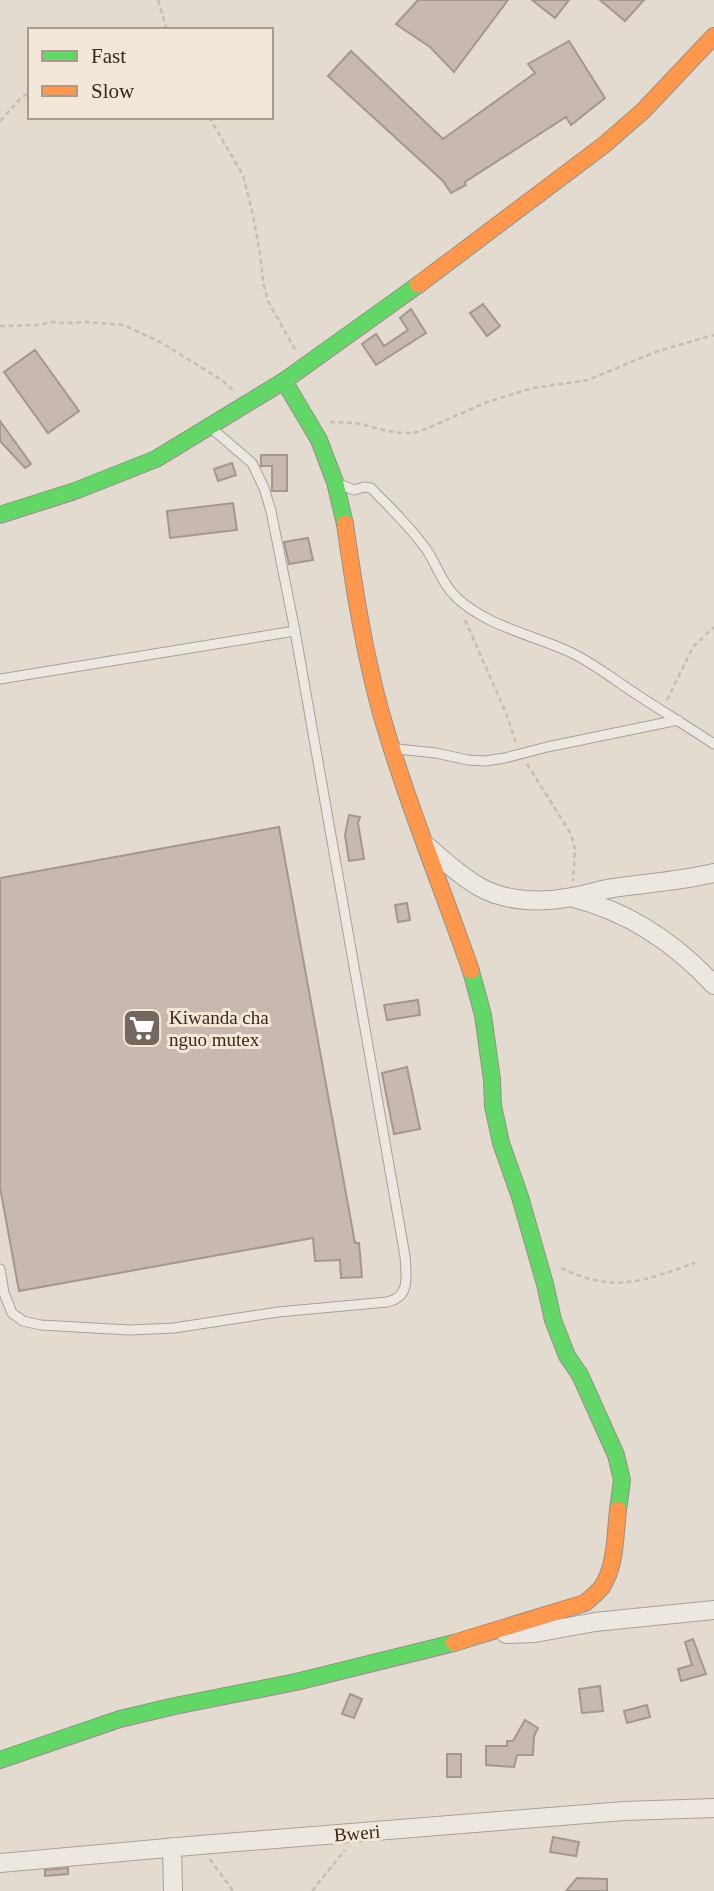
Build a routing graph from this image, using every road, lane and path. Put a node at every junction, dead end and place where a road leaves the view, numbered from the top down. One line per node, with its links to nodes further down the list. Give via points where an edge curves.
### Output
1 (158, 0): 2 (path)
2 (166, 28)
3 (714, 36): 9 (street, via 604,145 397,302)
4 (28, 93): 6 (path)
5 (210, 119): 9 (path, via 243,175 268,301)
6 (0, 121)
7 (0, 326): 11 (path, via 52,322 124,325 223,380)
8 (714, 335): 12 (path, via 658,351 588,380 533,388 487,402 413,433)
9 (305, 365): 10 (street)
10 (284, 380): 11 (street); 12 (street)
11 (246, 405): 13 (street)
12 (308, 421): 14 (street)
13 (210, 427): 15 (street, via 156,458); 18 (lane, via 252,463 260,476)
14 (335, 482): 16 (lane, via 354,490 371,488 426,549); 23 (street, via 366,649)
15 (0, 515)
16 (456, 597): 20 (lane, via 491,619 599,667); 24 (path)
17 (714, 627): 20 (path, via 693,647)
18 (295, 631): 19 (lane); 31 (lane, via 405,1256 402,1295 387,1302 174,1328 80,1328 41,1325 12,1313)
19 (0, 679)
20 (662, 710): 21 (lane)
21 (678, 720): 22 (lane); 24 (lane)
22 (714, 744)
23 (391, 748): 24 (lane, via 485,761); 25 (street)
24 (521, 754): 27 (path, via 571,834 575,868)
25 (427, 846): 27 (street, via 478,886 499,895); 33 (street, via 473,975 501,1143 553,1320 608,1435 622,1480 612,1563 600,1590 585,1603)
26 (714, 873): 27 (street)
27 (570, 898): 28 (street, via 599,905 650,930)
28 (714, 985)
29 (695, 1263): 30 (path, via 639,1282 617,1284 594,1282)
30 (558, 1267)
31 (0, 1269)
32 (714, 1610): 33 (street, via 517,1635)
33 (489, 1633): 34 (street, via 351,1669 120,1719)
34 (0, 1760)
35 (714, 1808): 36 (street, Bweri)
36 (359, 1833): 37 (street, Bweri); 42 (path)
37 (200, 1845): 38 (street, Bweri); 41 (path)
38 (172, 1847): 39 (street, Bweri); 40 (street)
39 (0, 1863)
40 (173, 1891)
41 (233, 1891)
42 (312, 1891)

